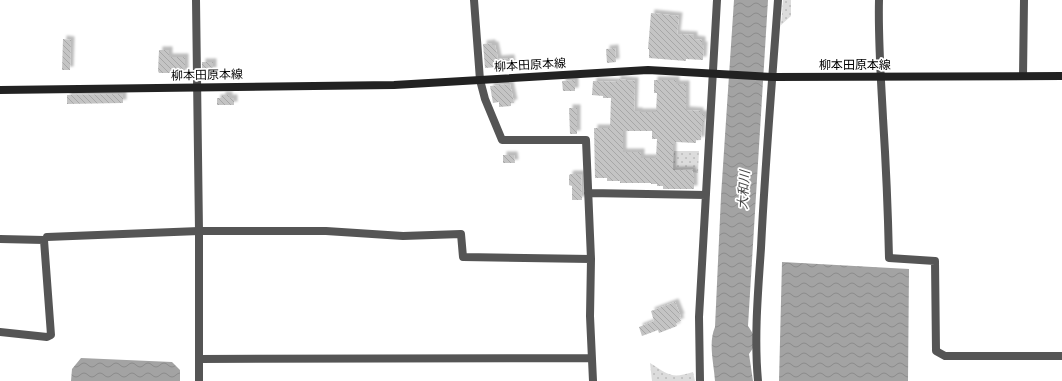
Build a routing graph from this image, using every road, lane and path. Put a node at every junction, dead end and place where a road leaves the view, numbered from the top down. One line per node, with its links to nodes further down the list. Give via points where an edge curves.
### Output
1 (196, 0): 13 (street)
2 (474, 0): 12 (street)
3 (717, 0): 7 (street)
4 (778, 0): 10 (street)
5 (880, 0): 11 (street)
6 (1024, 0): 8 (street)
7 (714, 75): 10 (main road, 柳本田原本線); 12 (main road, 柳本田原本線, via 648,70); 16 (street)
8 (1023, 76): 9 (main road, 柳本田原本線); 11 (main road, 柳本田原本線)
9 (1062, 76)
10 (771, 77): 11 (main road, 柳本田原本線); 28 (street, via 757,312)
11 (881, 77): 22 (street, via 889,258 935,261 936,351 945,356)
12 (480, 80): 13 (main road, 柳本田原本線, via 394,85); 15 (street, via 502,140 586,140)
13 (197, 87): 14 (main road, 柳本田原本線); 17 (street)
14 (0, 90)
15 (588, 193): 16 (street); 20 (street)
16 (706, 195): 27 (street, via 699,317)
17 (199, 231): 18 (street); 20 (street, via 326,231 402,236 461,234 463,257); 24 (street)
18 (47, 237)
19 (0, 239): 21 (street, via 44,240 51,335 47,337)
20 (591, 259): 23 (street)
21 (0, 332)
22 (1062, 356)
23 (591, 358): 24 (street); 26 (street)
24 (199, 359): 25 (street)
25 (199, 381)
26 (593, 381)
27 (700, 381)
28 (758, 381)

